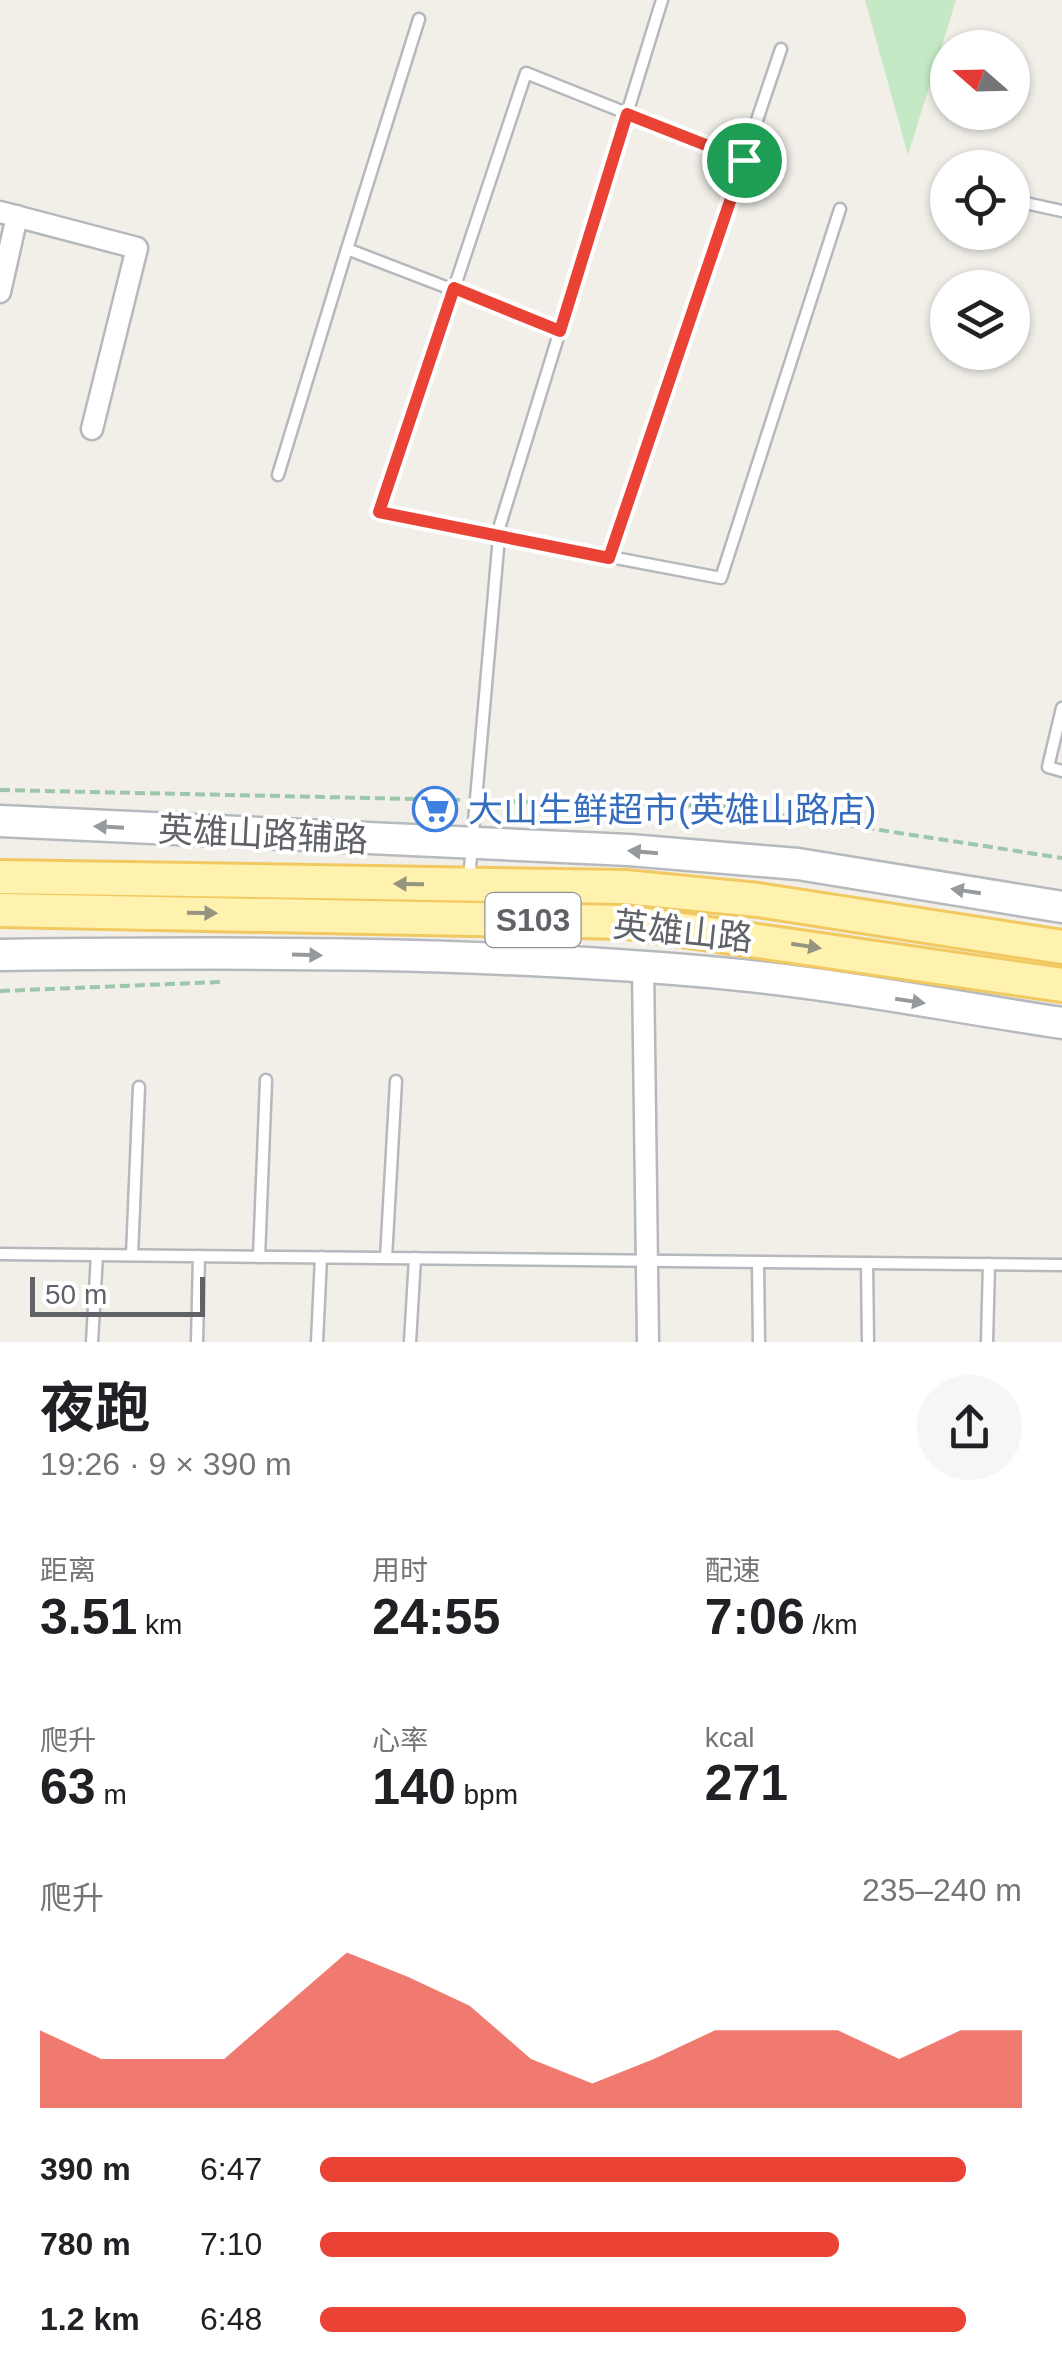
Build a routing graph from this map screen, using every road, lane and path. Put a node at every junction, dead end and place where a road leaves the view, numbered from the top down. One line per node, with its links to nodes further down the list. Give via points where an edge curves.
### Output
1 (662, 0): 4 (lane)
2 (420, 19): 10 (lane)
3 (781, 48): 5 (lane)
4 (627, 114): 5 (lane); 11 (lane, via 526,73); 13 (lane)
5 (744, 160): 17 (lane)
6 (1030, 204): 8 (lane)
7 (840, 208): 17 (lane, via 721,578)
8 (1062, 211)
9 (8, 214): 12 (street); 14 (street, via 136,248)
10 (347, 249): 11 (lane); 15 (lane)
11 (454, 288): 13 (lane); 16 (lane, via 379,512)
12 (0, 292)
13 (560, 331): 16 (lane)
14 (92, 429)
15 (278, 475)
16 (499, 537): 17 (lane); 24 (lane)
17 (609, 558)
18 (1062, 708): 19 (lane, via 1048,767)
19 (1062, 771)
20 (0, 790): 21 (path)
21 (472, 800)
22 (492, 801): 25 (path, via 724,806)
23 (0, 822): 24 (street, 英雄山路辅路, one-way to 23)
24 (470, 844): 27 (lane); 28 (street, 英雄山路辅路, one-way to 24, via 798,864)
25 (1062, 858)
26 (0, 877): 27 (main road, 英雄山路 / S103, one-way to 26)
27 (469, 885): 30 (main road, 英雄山路 / S103, via 625,887 758,900)
28 (1062, 906)
29 (0, 910): 34 (main road, 英雄山路 / S103, one-way to 34, via 627,922)
30 (1062, 947)
31 (0, 955): 32 (street, one-way to 32, via 207,952)
32 (643, 968): 36 (street, one-way to 36, via 744,976); 48 (street)
33 (232, 982): 35 (path)
34 (1062, 985)
35 (0, 991)
36 (1062, 1024)
37 (266, 1080): 44 (lane)
38 (396, 1081): 46 (lane)
39 (140, 1086): 42 (lane)
40 (0, 1254): 41 (lane)
41 (97, 1255): 42 (lane); 53 (lane)
42 (132, 1256): 43 (lane)
43 (199, 1256): 44 (lane); 54 (lane)
44 (259, 1257): 45 (lane)
45 (320, 1258): 46 (lane); 55 (lane)
46 (386, 1258): 47 (lane)
47 (415, 1258): 48 (lane); 56 (lane)
48 (648, 1261): 49 (lane); 57 (street)
49 (758, 1262): 50 (lane); 58 (lane)
50 (867, 1263): 51 (lane); 59 (lane)
51 (989, 1264): 52 (lane); 60 (lane)
52 (1062, 1265)
53 (92, 1342)
54 (197, 1342)
55 (316, 1342)
56 (410, 1342)
57 (648, 1342)
58 (759, 1342)
59 (868, 1342)
60 (987, 1342)

